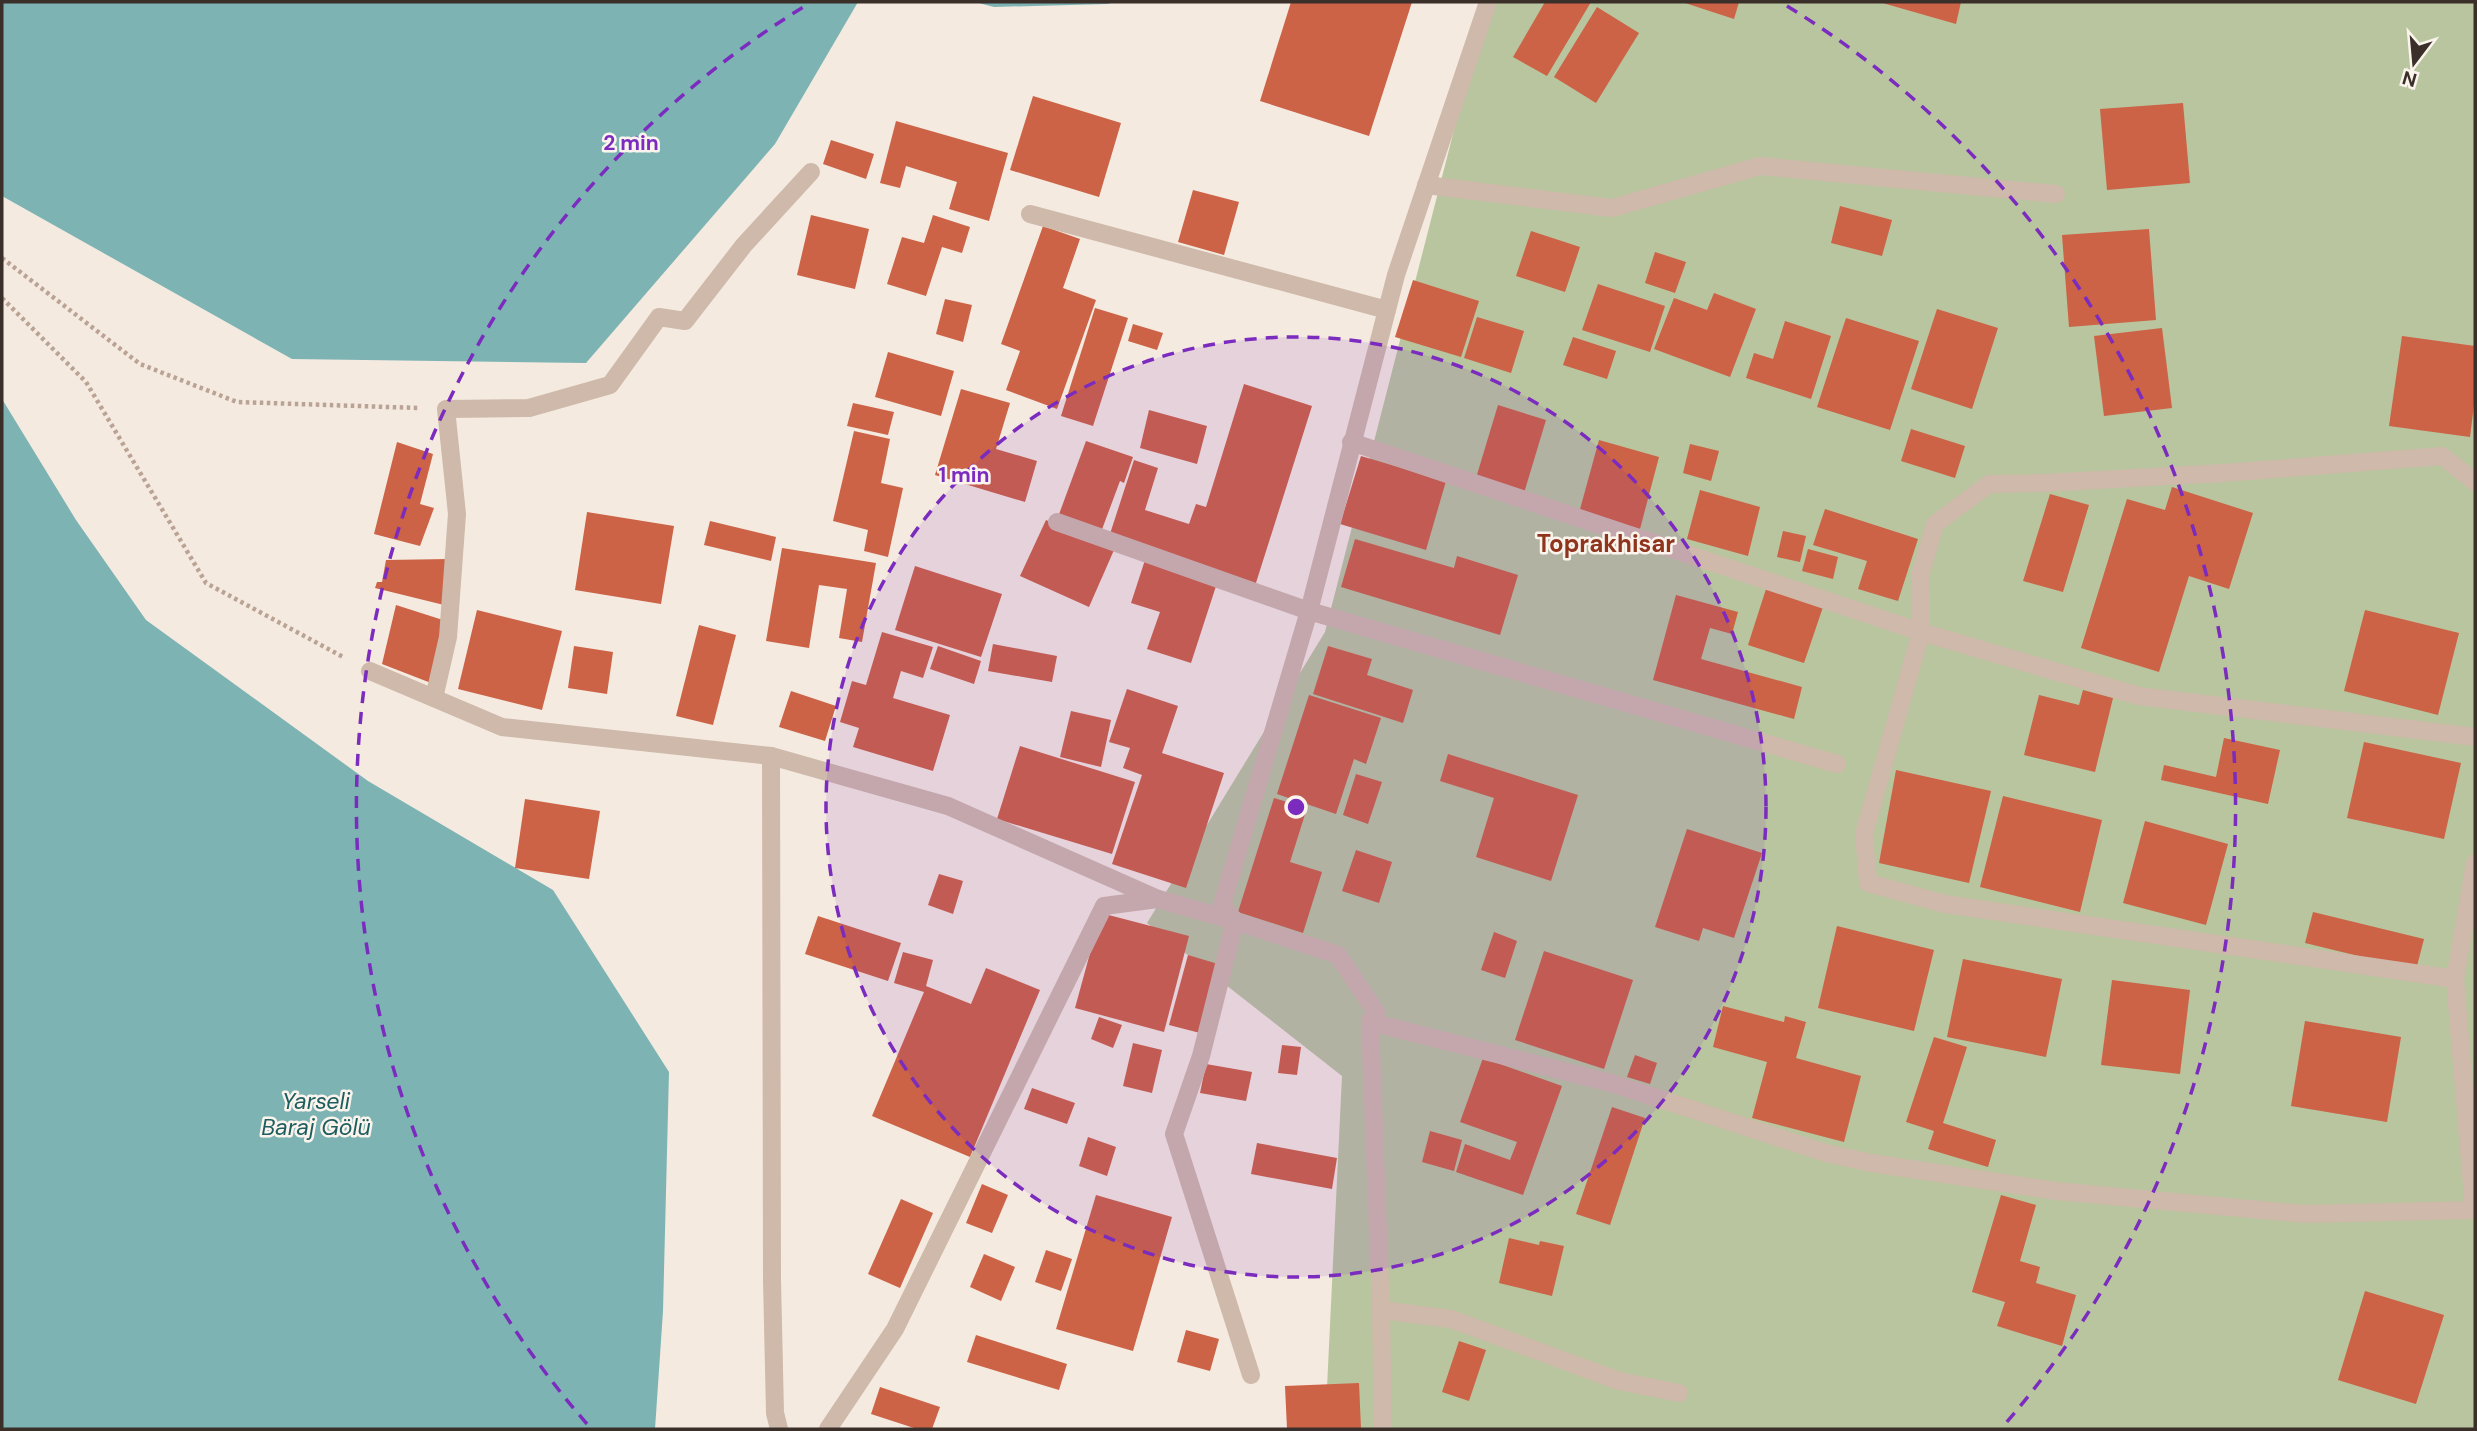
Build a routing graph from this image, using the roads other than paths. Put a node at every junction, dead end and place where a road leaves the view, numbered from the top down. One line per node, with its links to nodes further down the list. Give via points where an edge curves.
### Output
1 (1488, 2): 3 (street)
2 (811, 172): 13 (street, via 744,245 685,321 659,317 610,385 529,408 446,410 457,514 448,637)
3 (1426, 185): 4 (street, via 1612,208 1760,166); 6 (street)
4 (2056, 194)
5 (1030, 214): 6 (street)
6 (1387, 310): 7 (street)
7 (1351, 442): 10 (street); 11 (street)
8 (2475, 482): 11 (street, via 2442,456 1989,484 1935,524 1920,576)
9 (1056, 522): 10 (street)
10 (1308, 611): 16 (street); 19 (street, via 1222,905)
11 (1921, 632): 14 (street, via 2140,696); 20 (street, via 1864,834 1868,883 1945,904)
12 (370, 671): 13 (street)
13 (435, 698): 15 (street, via 502,727)
14 (2475, 737)
15 (772, 756): 18 (street, via 948,806); 26 (street, via 772,1280)
16 (1838, 764)
17 (2475, 863): 20 (street)
18 (1158, 899): 19 (street); 27 (street, via 1104,906 895,1329)
19 (1235, 921): 21 (street, via 1338,955 1376,1012); 24 (street, via 1201,1056 1174,1135)
20 (2455, 979): 22 (street)
21 (1370, 1022): 22 (street, via 1611,1083 1826,1153 1871,1163 2056,1191 2304,1214); 23 (street)
22 (2474, 1210)
23 (1381, 1311): 25 (street, via 1451,1319 1619,1381); 28 (street)
24 (1251, 1375)
25 (1679, 1393)
26 (779, 1429)
27 (828, 1429)
28 (1382, 1429)

